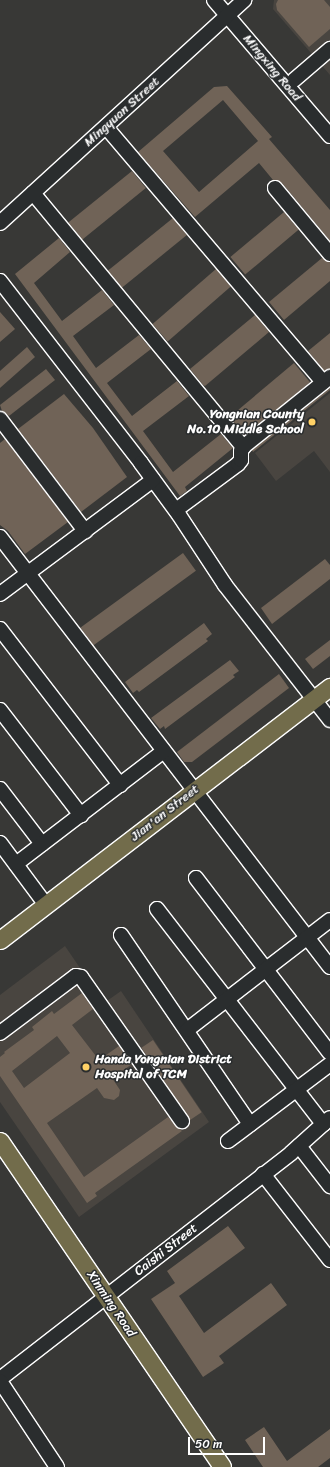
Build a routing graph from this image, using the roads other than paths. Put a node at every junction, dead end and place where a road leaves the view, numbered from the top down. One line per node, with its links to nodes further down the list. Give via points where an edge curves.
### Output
1 (214, 0): 3 (street, Mingxing Road)
2 (244, 0): 3 (street, Mingyuan Street)
3 (229, 8): 5 (street, Mingxing Road); 7 (street, Mingyuan Street); 8 (street, Mingxing Road)
4 (330, 49): 5 (street)
5 (294, 80): 6 (street, Mingxing Road)
6 (330, 123)
7 (106, 127): 10 (street, Mingyuan Street); 14 (street)
8 (330, 136)
9 (275, 188): 12 (street)
10 (33, 193): 11 (street, Mingyuan Street); 16 (street)
11 (0, 223)
12 (330, 254)
13 (0, 281): 17 (street)
14 (326, 379): 16 (street)
15 (0, 419): 19 (street)
16 (243, 447): 18 (street, via 238,464)
17 (153, 480): 18 (street); 19 (street)
18 (176, 510): 25 (street, via 225,585)
19 (85, 531): 21 (street)
20 (0, 537): 21 (street)
21 (28, 573): 22 (street); 28 (street)
22 (0, 594)
23 (0, 629): 29 (street)
24 (330, 686): 25 (main road, Jian'an Street)
25 (314, 699): 27 (street); 31 (main road, Jian'an Street)
26 (0, 710): 32 (street)
27 (330, 720)
28 (164, 751): 29 (street); 31 (street)
29 (120, 785): 32 (street)
30 (0, 789): 34 (street)
31 (195, 790): 37 (main road, Jian'an Street); 41 (street)
32 (81, 814): 34 (street)
33 (0, 843): 35 (street)
34 (42, 844): 35 (street)
35 (16, 864): 37 (street)
36 (196, 878): 44 (street)
37 (46, 904): 42 (main road, Jian'an Street)
38 (157, 909): 45 (street)
39 (330, 920): 41 (street)
40 (121, 935): 46 (street)
41 (308, 937): 43 (street); 44 (street)
42 (0, 940)
43 (330, 966)
44 (266, 969): 45 (street); 48 (street)
45 (227, 999): 46 (street); 50 (street)
46 (187, 1030): 53 (street)
47 (0, 1033): 51 (street, via 76,976 81,977)
48 (330, 1053)
49 (330, 1064): 50 (street)
50 (296, 1089): 52 (street); 53 (street)
51 (182, 1121)
52 (327, 1121): 56 (street, Caishi Street)
53 (250, 1124): 55 (street)
54 (0, 1141): 61 (main road, Xinming Road)
55 (228, 1141)
56 (299, 1146): 58 (street, Caishi Street); 59 (street)
57 (0, 1161): 61 (main road, Xinming Road)
58 (263, 1174): 60 (street); 61 (street, Caishi Street)
59 (330, 1186)
60 (330, 1260)
61 (102, 1301): 62 (street, Caishi Street); 64 (main road, Xinming Road); 65 (main road, Xinming Road)
62 (0, 1380): 63 (street)
63 (57, 1467)
64 (208, 1467)
65 (222, 1467)

